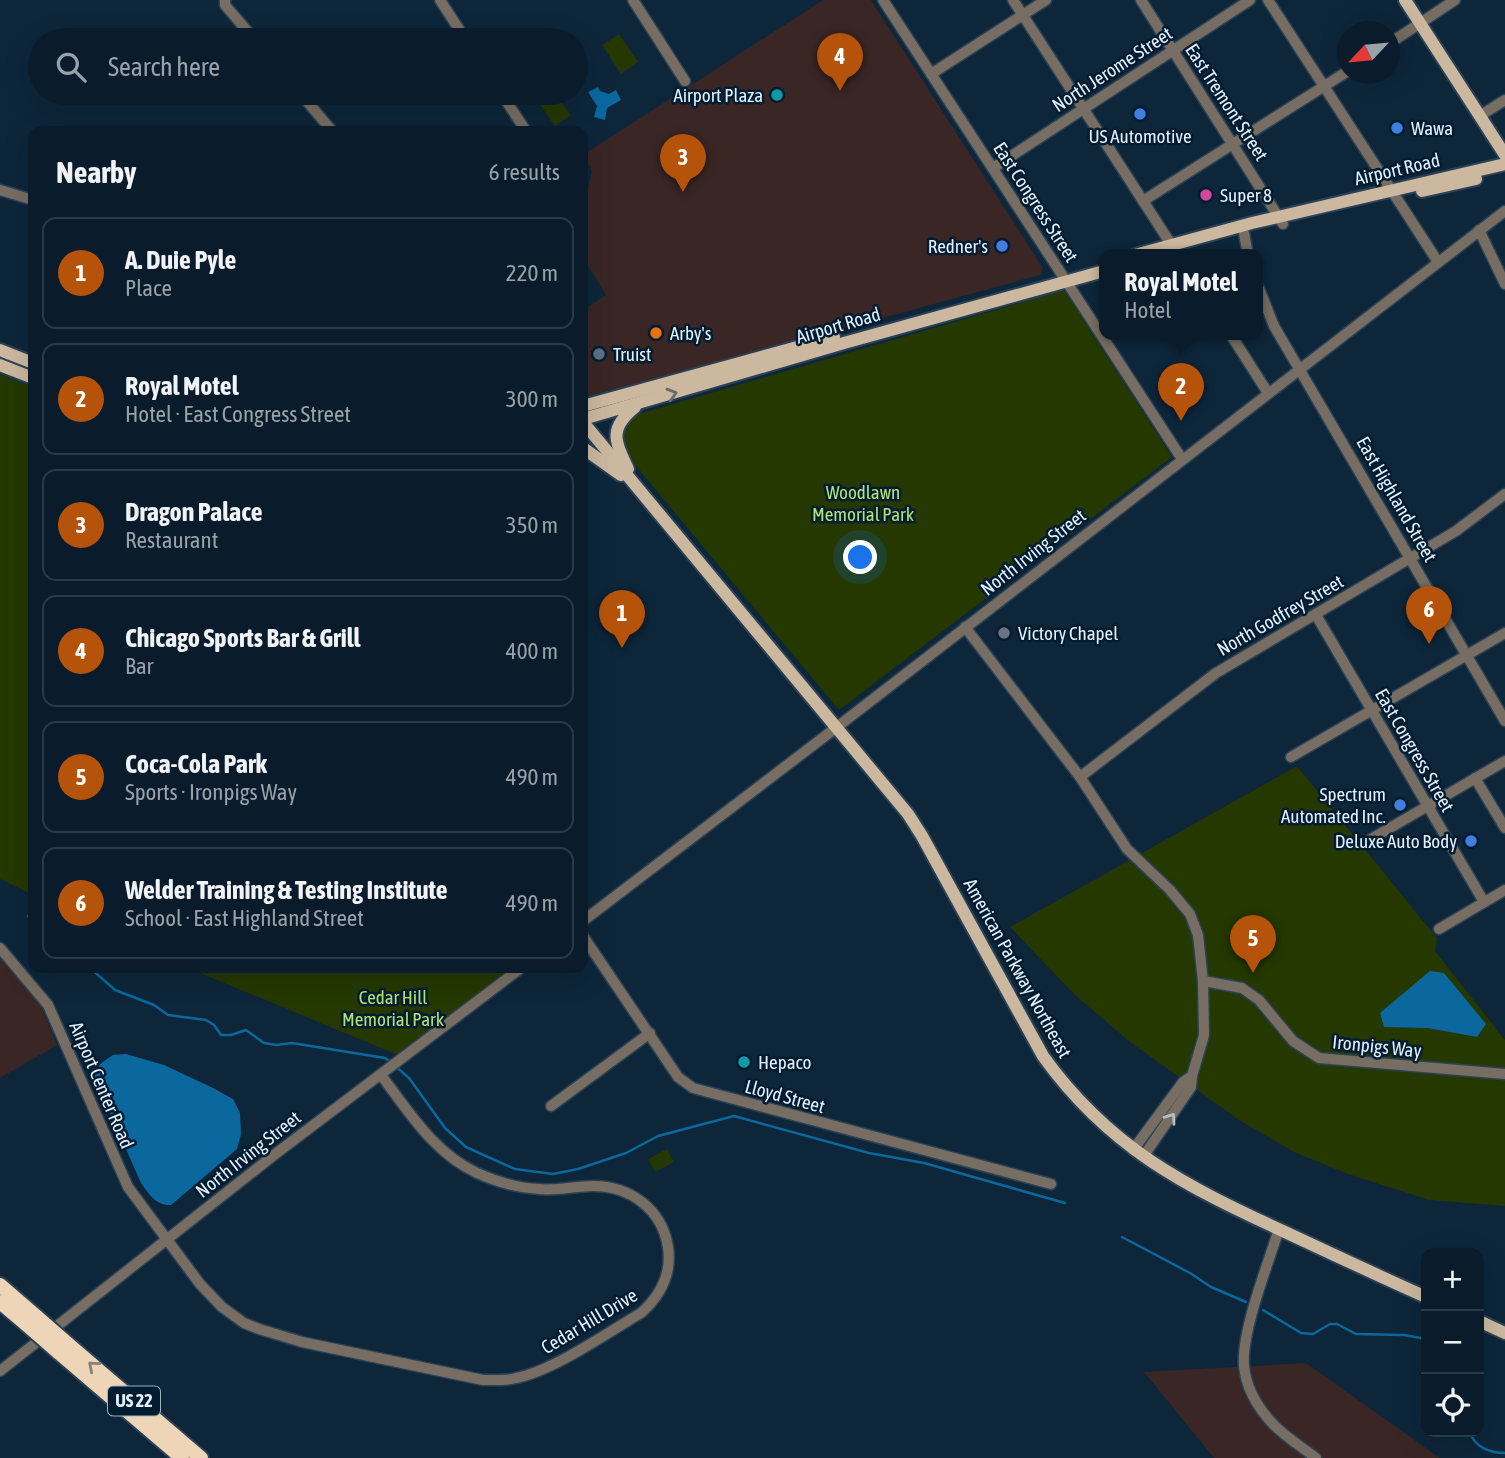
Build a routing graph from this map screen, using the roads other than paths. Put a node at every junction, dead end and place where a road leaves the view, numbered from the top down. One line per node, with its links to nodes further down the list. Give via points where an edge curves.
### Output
1 (440, 0): 15 (street)
2 (633, 0): 20 (street)
3 (883, 0): 18 (street, East Congress Street)
4 (1013, 0): 12 (street)
5 (1046, 0): 12 (street)
6 (1141, 0): 17 (street, East Tremont Street)
7 (1250, 0): 17 (street, North Jerome Street)
8 (1268, 0): 21 (street)
9 (1405, 0): 13 (main road)
10 (1455, 0): 13 (street)
11 (225, 2): 14 (street)
12 (1023, 15): 18 (street); 25 (street)
13 (1420, 23): 16 (street); 26 (main road)
14 (246, 28)
15 (458, 28)
16 (1400, 36)
17 (1173, 50): 25 (street, North Jerome Street); 29 (street, East Tremont Street)
18 (931, 74): 32 (street, East Congress Street)
19 (1337, 78): 21 (street)
20 (685, 81)
21 (1324, 86): 29 (street); 35 (street)
22 (1505, 100): 26 (street)
23 (310, 105): 27 (street)
24 (509, 105): 28 (street)
25 (1083, 108): 32 (street, North Jerome Street); 37 (street)
26 (1481, 115): 30 (main road)
27 (328, 126)
28 (523, 126)
29 (1233, 143): 37 (street); 39 (street, East Tremont Street)
30 (1505, 155)
31 (1505, 164): 35 (main road, Airport Road)
32 (993, 168): 49 (street, East Congress Street)
33 (1505, 172): 35 (main road, Airport Road)
34 (0, 190): 36 (street)
35 (1392, 194): 39 (main road, Airport Road); 46 (street)
36 (28, 198)
37 (1143, 201): 42 (street)
38 (1505, 211): 40 (street, North Irving Street)
39 (1281, 220): 41 (main road, Airport Road); 43 (main road, Airport Road)
40 (1479, 230): 46 (street, North Irving Street); 50 (street)
41 (1244, 233): 44 (main road, Airport Road); 45 (street)
42 (1171, 249)
43 (1179, 249)
44 (1180, 249)
45 (1247, 249)
46 (1437, 262): 58 (street, North Irving Street)
47 (1099, 265): 49 (main road, Airport Road)
48 (1099, 272): 49 (main road, Airport Road)
49 (1064, 278): 52 (street, East Congress Street); 61 (main road, Airport Road, one-way to 49); 62 (main road, Airport Road)
50 (1505, 285)
51 (1263, 298): 58 (street, East Highland Street)
52 (1099, 332)
53 (1104, 340): 66 (street, East Congress Street)
54 (1234, 340): 60 (street)
55 (0, 351): 56 (main road)
56 (28, 361)
57 (0, 365): 59 (main road)
58 (1301, 368): 60 (street, North Irving Street); 69 (street, East Highland Street)
59 (28, 376)
60 (1268, 393): 66 (street, North Irving Street)
61 (639, 403): 63 (main road, Airport Road); 67 (main road, via 619,421 616,435)
62 (588, 405)
63 (588, 418)
64 (588, 426): 67 (main road)
65 (588, 452): 67 (main road)
66 (1182, 459): 71 (street, North Irving Street)
67 (636, 486): 76 (main road, American Parkway Northeast)
68 (1505, 494): 69 (street, North Godfrey Street, via 1460,529)
69 (1410, 558): 70 (street, North Godfrey Street); 73 (street, East Highland Street)
70 (1316, 615): 74 (street, East Congress Street); 79 (street, North Godfrey Street, via 1216,673)
71 (965, 627): 76 (street, North Irving Street); 79 (street)
72 (1505, 633): 73 (street)
73 (1467, 655): 74 (street); 75 (street, East Highland Street)
74 (1372, 710): 77 (street); 81 (street, East Congress Street)
75 (1505, 721)
76 (837, 727): 86 (street, North Irving Street); 96 (main road, American Parkway Northeast, via 922,836 1042,1056 1084,1107)
77 (1291, 757)
78 (1505, 761): 80 (street)
79 (1080, 777): 91 (street, via 1127,849 1190,914 1198,936)
80 (1475, 778): 81 (street); 82 (street)
81 (1428, 806): 83 (street); 85 (street, East Congress Street)
82 (1505, 828)
83 (1371, 839)
84 (1505, 890): 85 (street)
85 (1484, 902): 87 (street)
86 (588, 917)
87 (1439, 929)
88 (588, 943): 92 (street, Lloyd Street)
89 (0, 948): 99 (street, Airport Center Road, via 48,1005 128,1187)
90 (514, 973): 94 (street, North Irving Street)
91 (1203, 981): 93 (street, Ironpigs Way, via 1242,988 1259,1000 1293,1041 1319,1058); 96 (street, via 1204,1035 1192,1076 1183,1082)
92 (650, 1033): 95 (street); 97 (street, Lloyd Street, via 678,1077 694,1088)
93 (1505, 1074)
94 (381, 1075): 99 (street, North Irving Street); 99 (street, Cedar Hill Drive, via 433,1142 474,1171 520,1187 605,1186 638,1198 656,1216 668,1245 665,1280 650,1305 540,1370 516,1378 483,1380 302,1342 244,1323 222,1307)
95 (551, 1106)
96 (1138, 1154): 98 (main road, American Parkway Northeast, via 1189,1186)
97 (1051, 1184)
98 (1279, 1229): 101 (main road, American Parkway Northeast); 110 (street, via 1256,1301 1245,1369 1254,1399 1274,1425)
99 (167, 1239): 107 (street, North Irving Street)
100 (0, 1285): 103 (highway, US 22)
101 (1421, 1295)
102 (0, 1302): 103 (highway, US 22)
103 (32, 1321): 106 (highway, US 22, bridge)
104 (1484, 1323): 105 (main road)
105 (1505, 1333)
106 (63, 1348): 108 (highway, US 22); 109 (highway, US 22, one-way to 106)
107 (0, 1371)
108 (181, 1458)
109 (201, 1458)
110 (1316, 1458)

